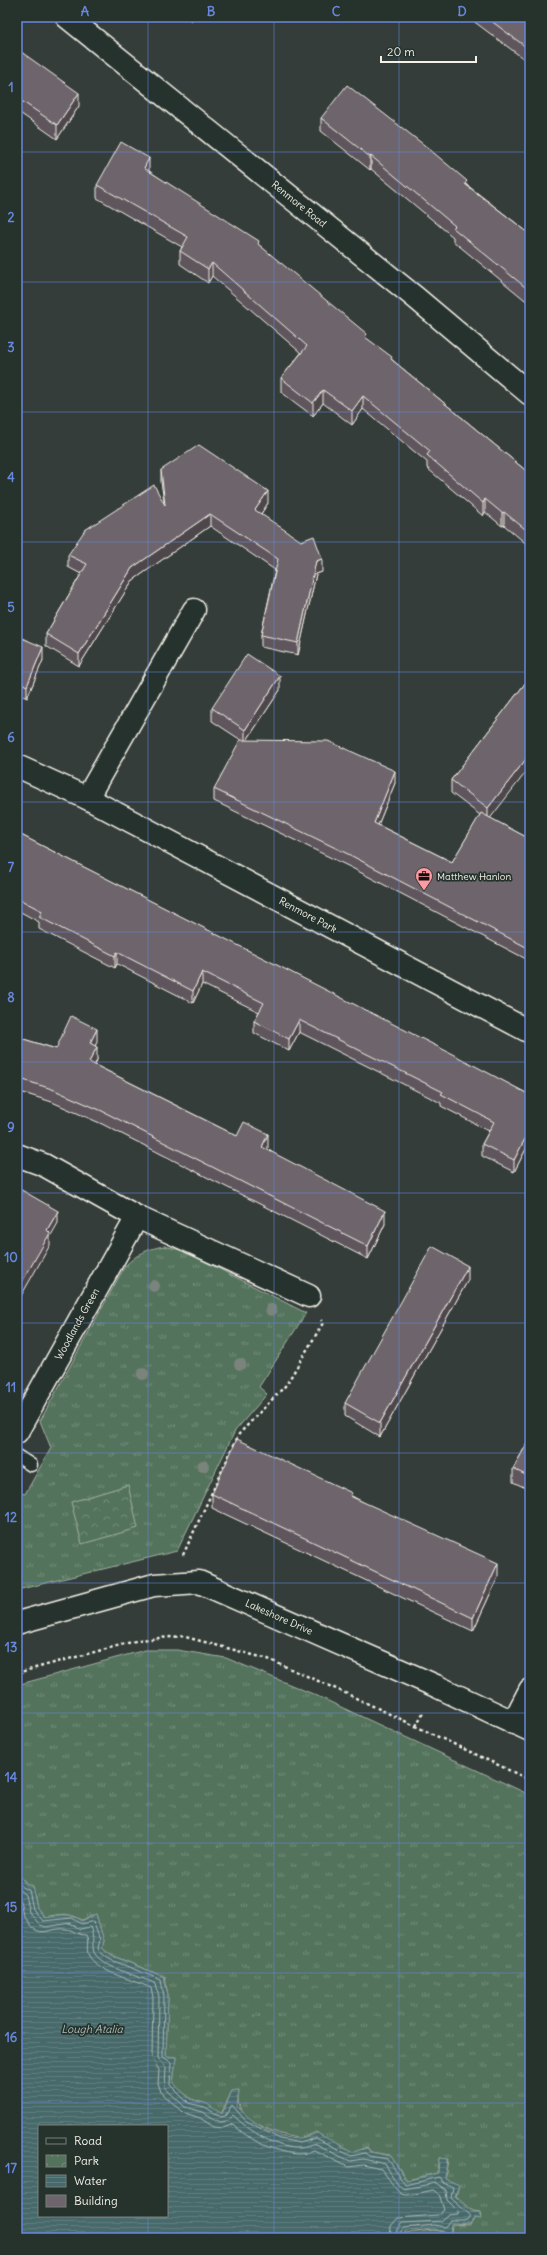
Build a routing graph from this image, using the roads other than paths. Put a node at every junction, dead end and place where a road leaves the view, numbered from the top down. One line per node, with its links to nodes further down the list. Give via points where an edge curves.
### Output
1 (67, 17): 2 (street, Renmore Road, via 416,298)
2 (530, 394)
3 (194, 610): 5 (street)
4 (17, 766): 5 (street, Renmore Park)
5 (86, 798): 6 (street, Renmore Park)
6 (530, 1032)
7 (17, 1155): 8 (street, via 44,1165)
8 (138, 1217): 9 (street); 10 (street, Woodlands Green)
9 (309, 1296)
10 (17, 1432)
11 (17, 1456): 12 (lane)
12 (32, 1465)
13 (17, 1623): 15 (street, Lakeshore Drive, via 154,1585 199,1582 436,1686)
14 (530, 1690): 15 (street)
15 (522, 1727)

